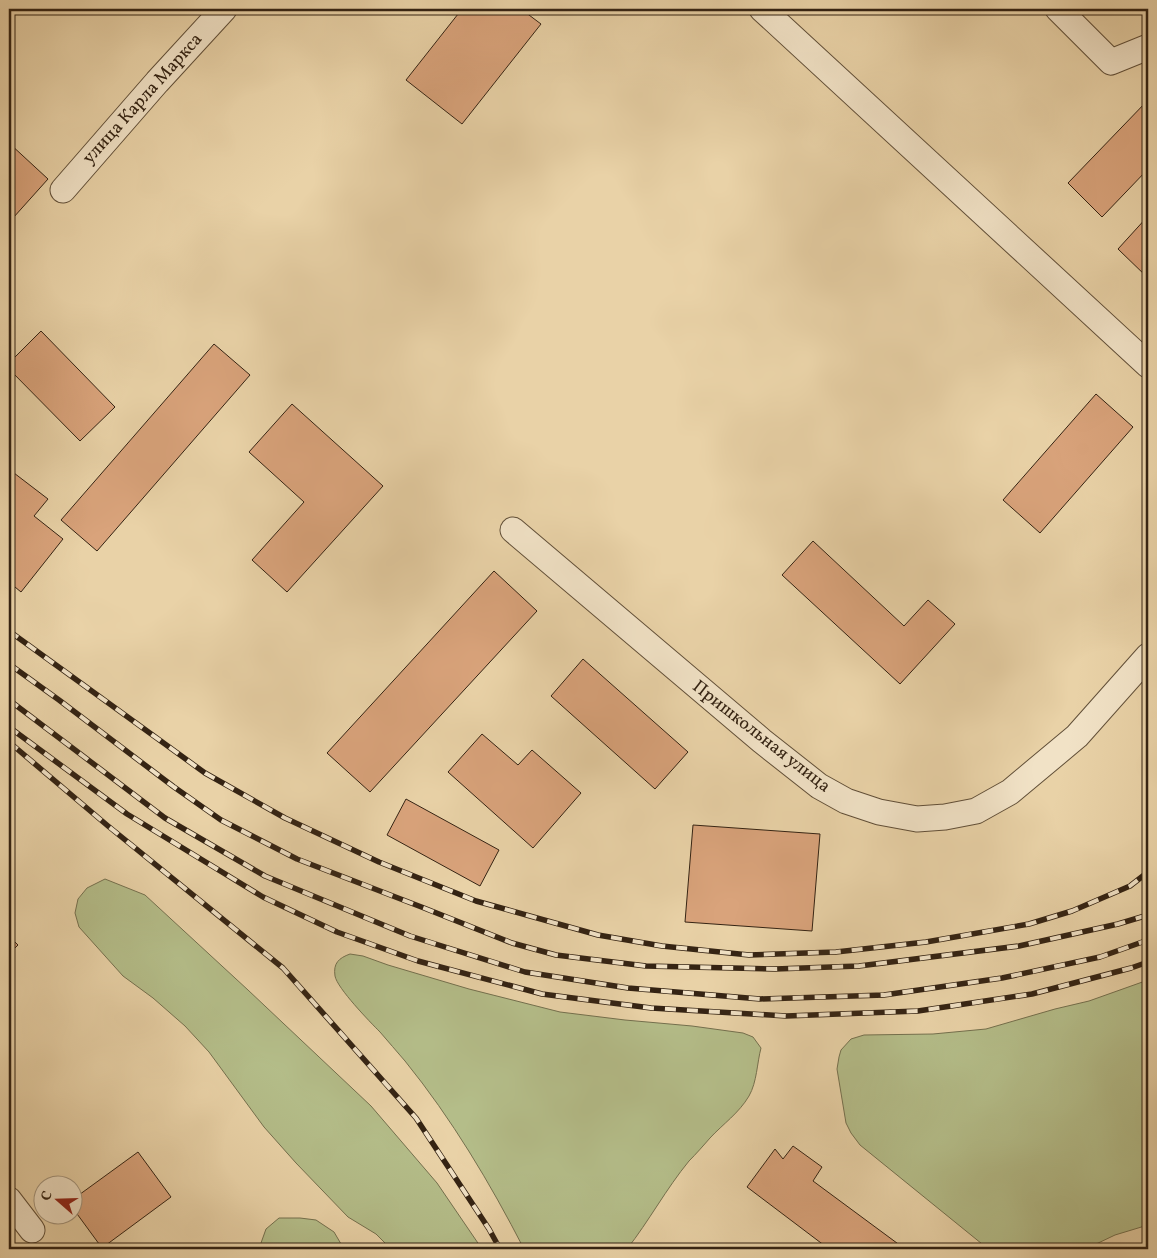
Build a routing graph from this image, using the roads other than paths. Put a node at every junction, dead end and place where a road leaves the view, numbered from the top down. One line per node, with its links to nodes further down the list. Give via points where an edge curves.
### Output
1 (224, 9): 5 (street, улица Карла Маркса)
2 (762, 9): 6 (street)
3 (1058, 9): 4 (street, via 1111,62)
4 (1148, 47)
5 (63, 190)
6 (1148, 365)
7 (513, 530): 8 (street, Пришкольная улица, via 819,786 846,801 879,812 917,819 945,817 976,811 1010,792 1077,736)
8 (1148, 656)
9 (9, 1200): 10 (street)
10 (32, 1230)

